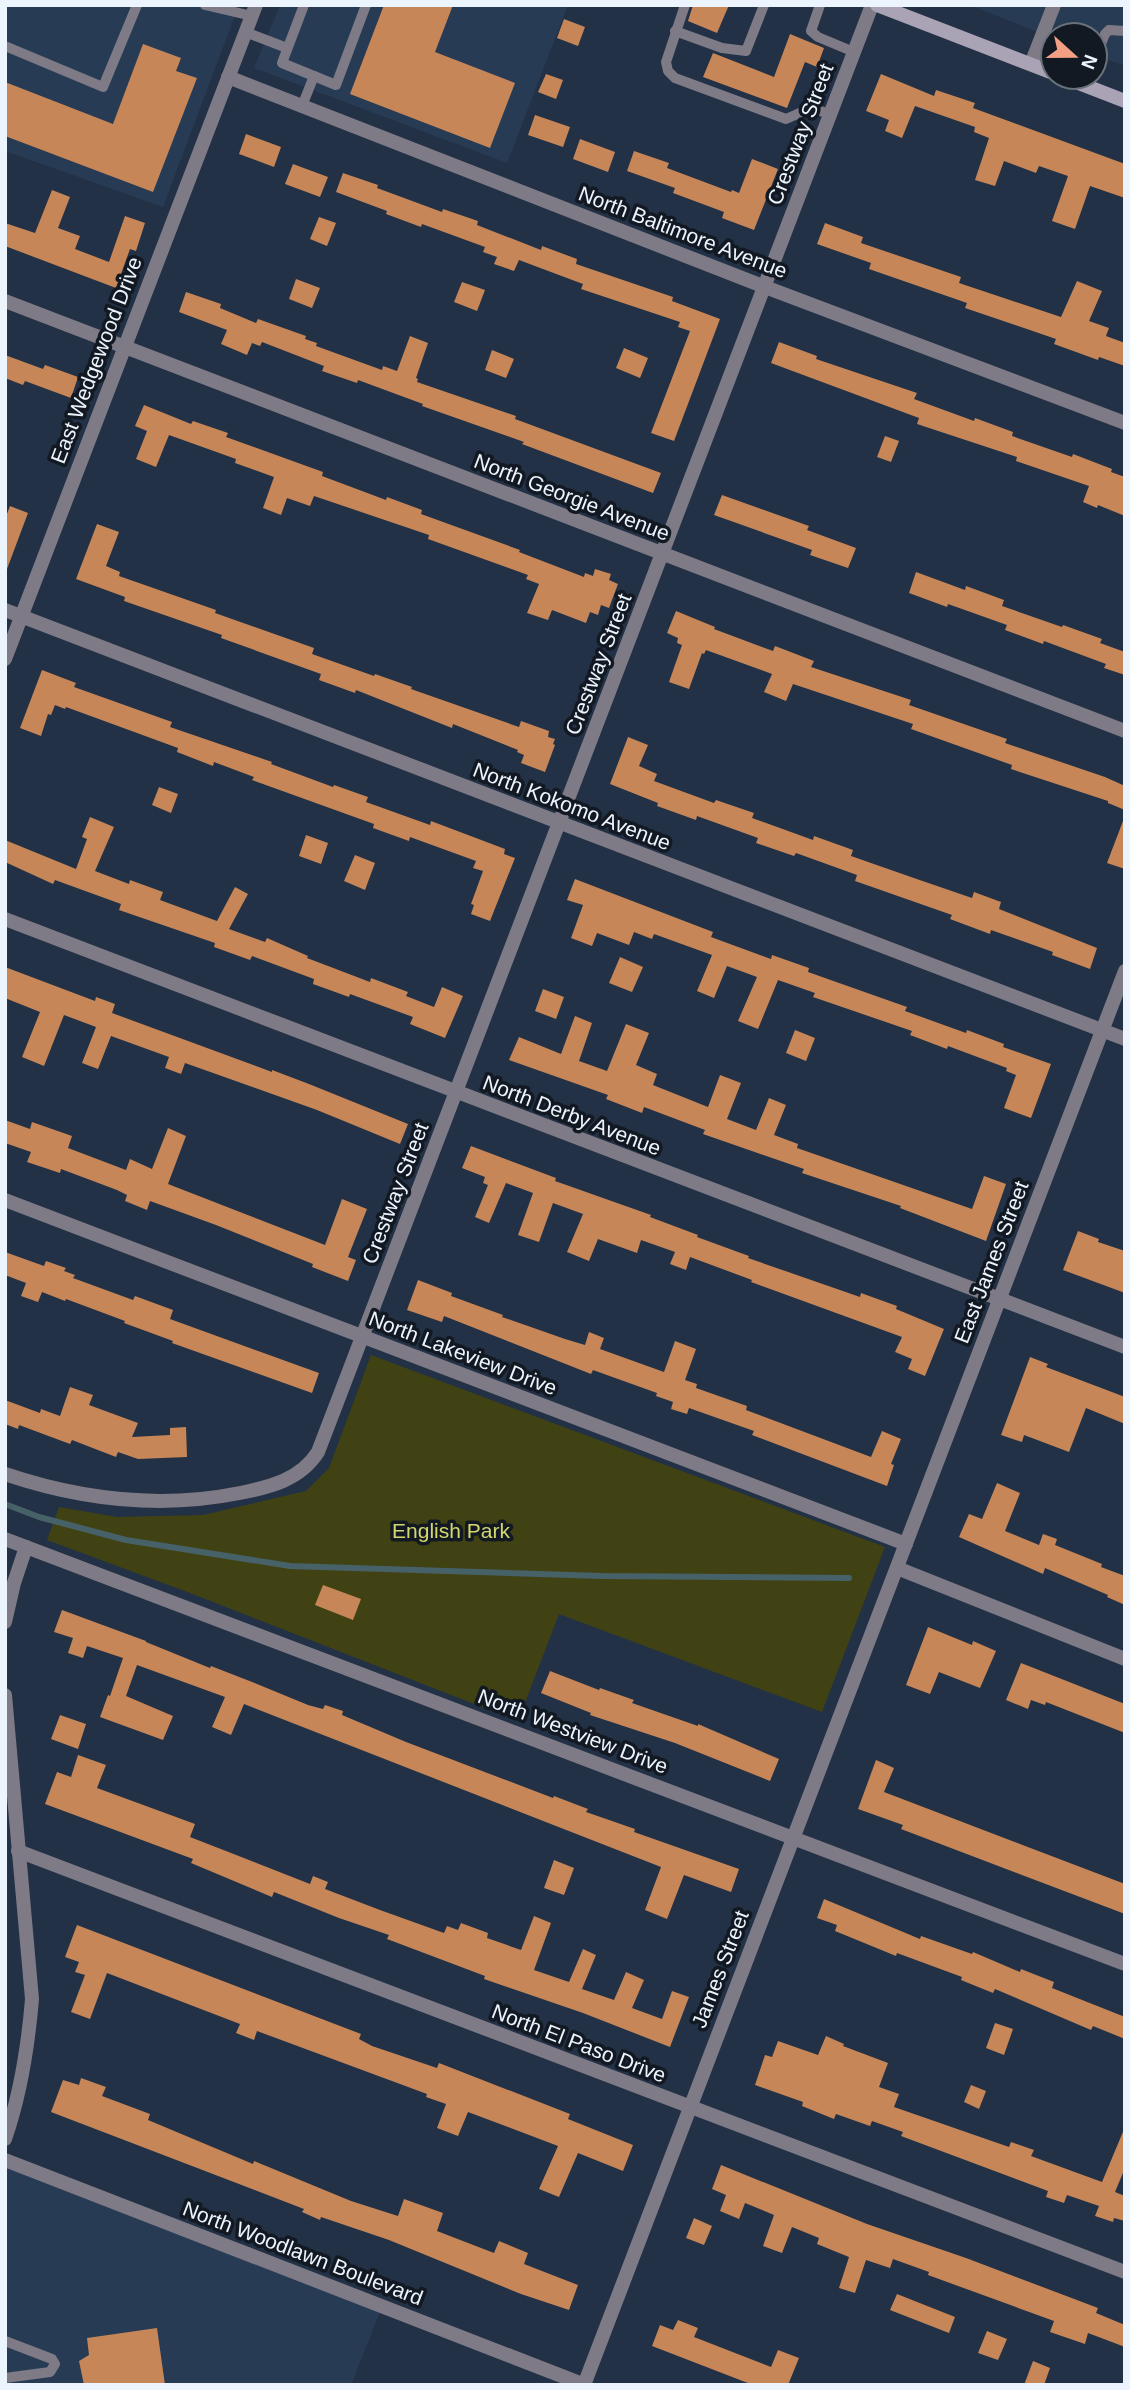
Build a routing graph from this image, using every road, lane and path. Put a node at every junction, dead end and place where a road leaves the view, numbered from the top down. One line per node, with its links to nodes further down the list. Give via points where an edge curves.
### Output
1 (137, 5): 15 (lane, via 103,87)
2 (205, 5): 12 (lane)
3 (304, 5): 16 (lane)
4 (366, 5): 20 (lane, via 337,85)
5 (685, 5): 13 (lane)
6 (764, 5): 13 (lane, via 746,51 722,48)
7 (820, 5): 17 (lane, via 811,31)
8 (872, 5): 17 (street, Crestway Street)
9 (877, 5): 11 (main road)
10 (1054, 5): 18 (street)
11 (902, 9): 18 (main road)
12 (254, 10): 14 (street, East Wedgewood Drive)
13 (675, 31): 25 (lane, via 666,62 675,78 786,119 811,108)
14 (245, 32): 16 (lane); 21 (street, East Wedgewood Drive)
15 (5, 46)
16 (287, 48): 20 (lane, via 282,63)
17 (854, 52): 25 (street, Crestway Street)
18 (1031, 64): 19 (main road)
19 (1039, 67)
20 (314, 76): 24 (lane)
21 (228, 77): 24 (street, North Baltimore Avenue); 28 (street, East Wedgewood Drive)
22 (1106, 91): 23 (main road)
23 (1125, 101)
24 (302, 106): 26 (street, North Baltimore Avenue)
25 (830, 114): 26 (street, Crestway Street)
26 (765, 287): 29 (street, North Baltimore Avenue); 30 (street, Crestway Street)
27 (5, 301): 28 (street, North Georgie Avenue)
28 (124, 346): 30 (street, North Georgie Avenue); 32 (street, East Wedgewood Drive)
29 (1125, 423)
30 (662, 554): 34 (street, North Georgie Avenue); 35 (street, Crestway Street)
31 (5, 610): 32 (street, North Kokomo Avenue)
32 (21, 616): 33 (street, East Wedgewood Drive); 35 (street, North Kokomo Avenue)
33 (5, 659)
34 (1125, 731)
35 (559, 824): 38 (street, North Kokomo Avenue); 40 (street, Crestway Street)
36 (5, 919): 40 (street, North Derby Avenue)
37 (1125, 971): 38 (street, East James Street)
38 (1102, 1030): 39 (street, North Kokomo Avenue); 42 (street, East James Street)
39 (1125, 1039)
40 (456, 1092): 42 (street, North Derby Avenue); 43 (street, Crestway Street)
41 (5, 1200): 43 (street, North Lakeview Drive)
42 (999, 1299): 44 (street, North Derby Avenue); 47 (street, East James Street)
43 (362, 1337): 45 (street, Crestway Street, via 318,1452 310,1464 283,1482 205,1500 162,1503 64,1491); 47 (street, North Lakeview Drive)
44 (1125, 1347)
45 (5, 1474)
46 (5, 1539): 48 (street, North Westview Drive)
47 (906, 1544): 49 (street, East James Street)
48 (26, 1547): 50 (street); 54 (street, North Westview Drive)
49 (897, 1568): 51 (street); 54 (street, James Street)
50 (5, 1622)
51 (1125, 1659)
52 (5, 1695): 53 (street)
53 (10, 1802): 55 (street)
54 (793, 1837): 56 (street, North Westview Drive); 57 (street, James Street)
55 (18, 1851): 57 (street, North El Paso Drive); 58 (street, via 32,1999 21,2085)
56 (1125, 1964)
57 (690, 2108): 60 (street, North El Paso Drive); 63 (street, James Street)
58 (5, 2139)
59 (5, 2160): 63 (street, North Woodlawn Boulevard)
60 (1125, 2272)
61 (5, 2341): 62 (lane, via 55,2364 50,2372)
62 (5, 2378)
63 (584, 2385)

